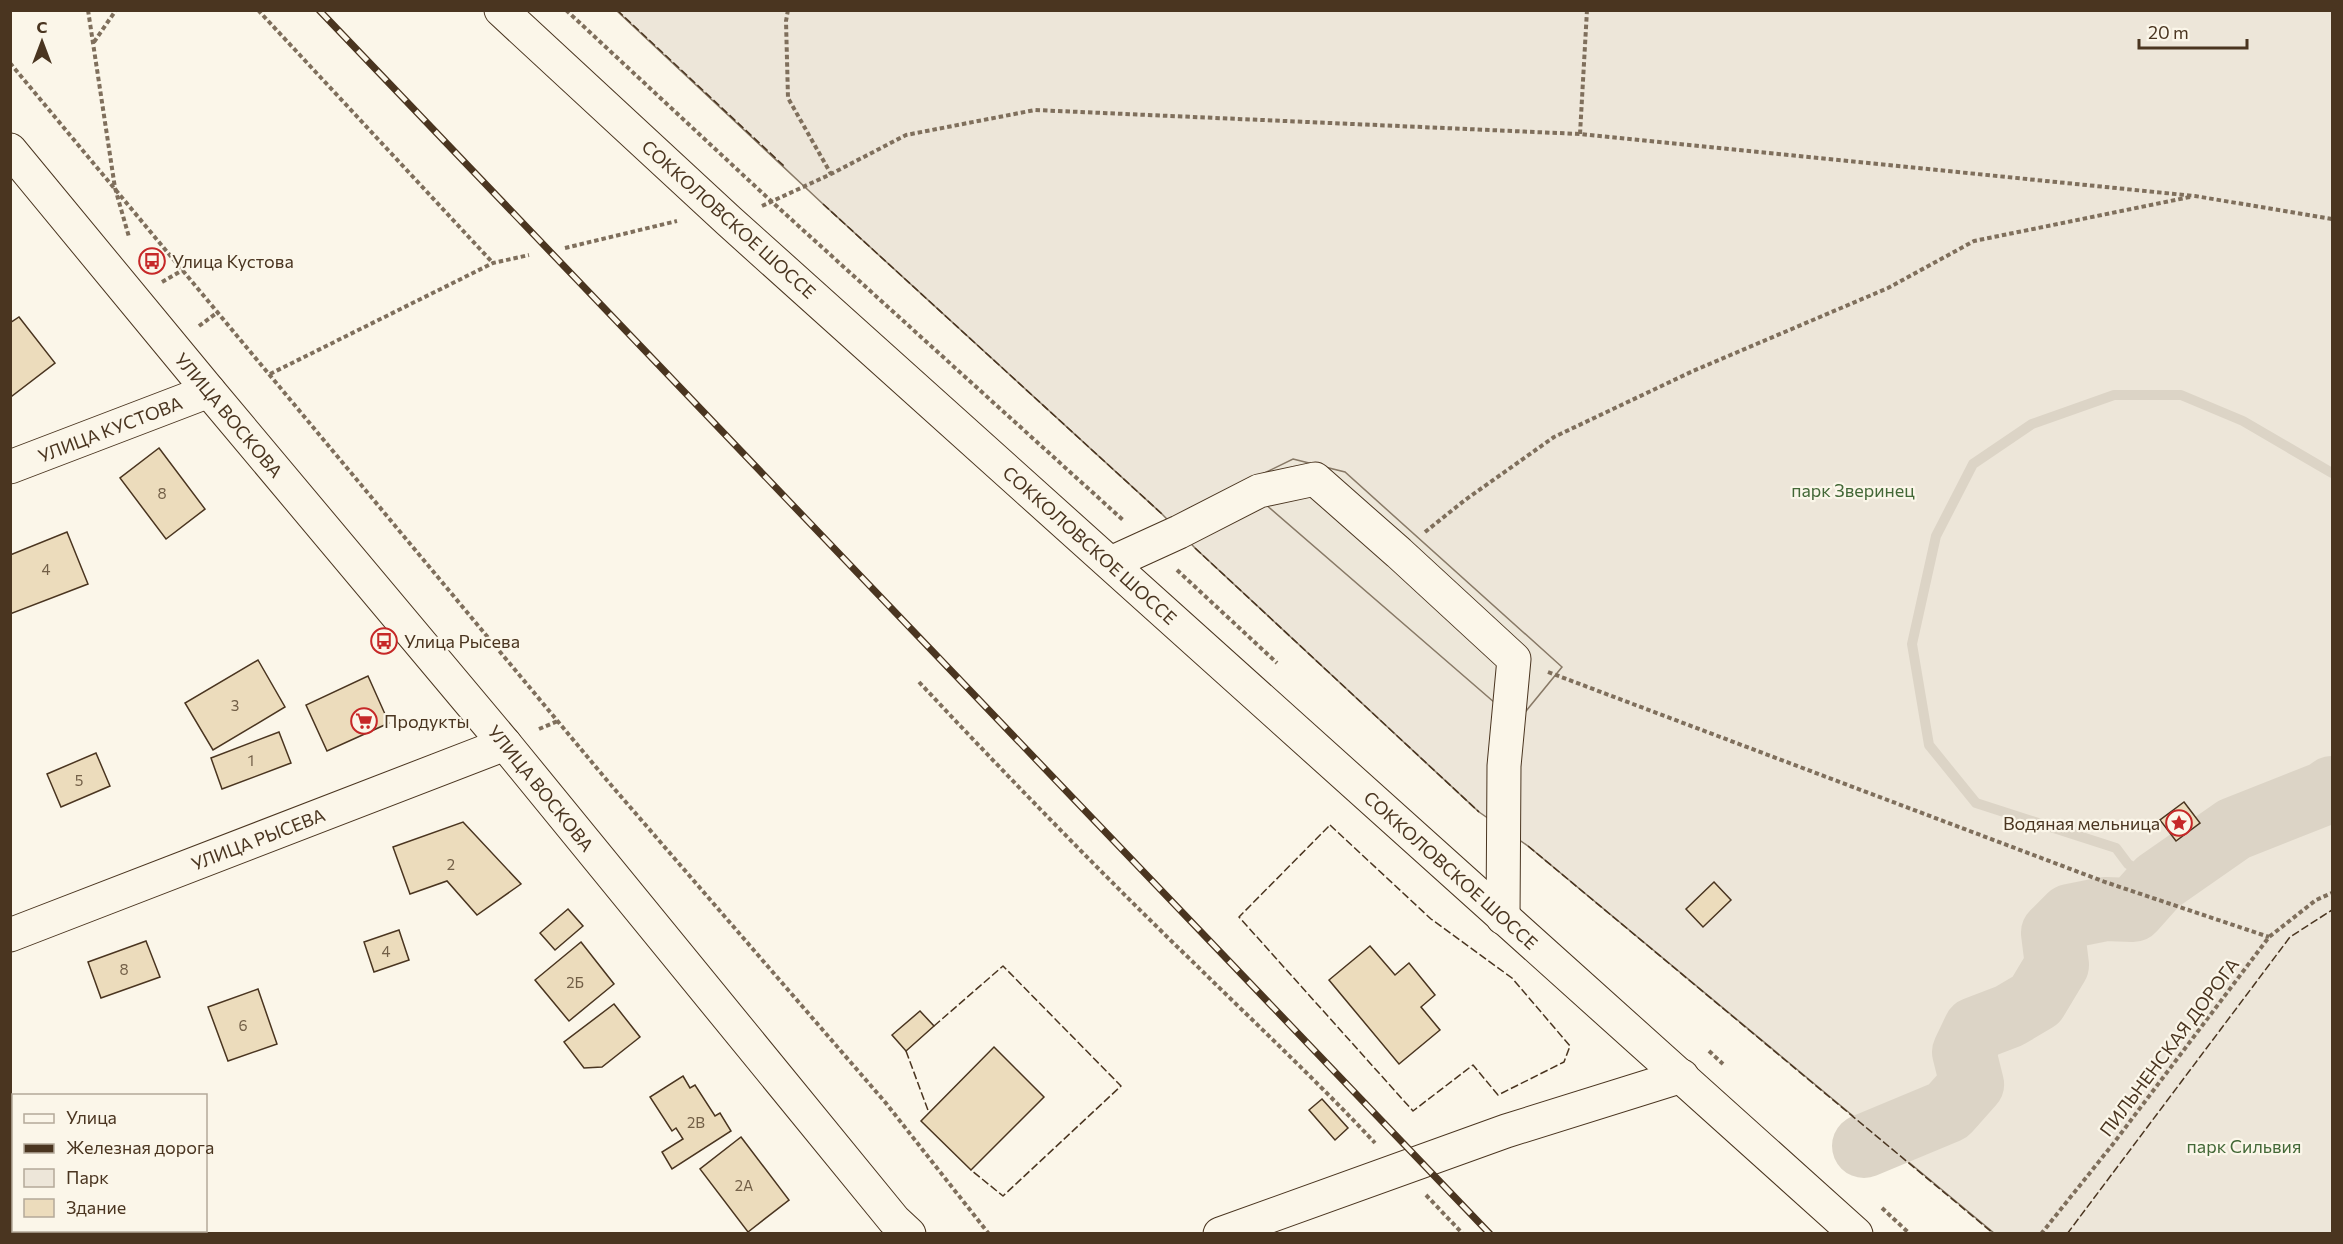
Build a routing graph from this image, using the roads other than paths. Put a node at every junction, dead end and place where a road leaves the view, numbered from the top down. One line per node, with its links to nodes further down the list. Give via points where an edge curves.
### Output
1 (501, 10): 5 (main road, СОККОЛОВСКОЕ ШОССЕ, via 729,221)
2 (10, 150): 3 (main road, УЛИЦА ВОСКОВА)
3 (209, 391): 4 (main road, УЛИЦА КУСТОВА); 6 (main road, УЛИЦА ВОСКОВА)
4 (10, 467)
5 (1111, 563): 7 (main road, СОККОЛОВСКОЕ ШОССЕ); 7 (main road, via 1259,491 1315,479 1399,553 1514,659 1504,766)
6 (506, 744): 8 (main road, УЛИЦА РЫСЕВА); 10 (main road, УЛИЦА ВОСКОВА, via 880,1203)
7 (1503, 918): 9 (main road, СОККОЛОВСКОЕ ШОССЕ)
8 (10, 935)
9 (1682, 1076): 11 (main road, via 1506,1131); 12 (main road, СОККОЛОВСКОЕ ШОССЕ)
10 (909, 1233)
11 (1220, 1233)
12 (1856, 1233)

